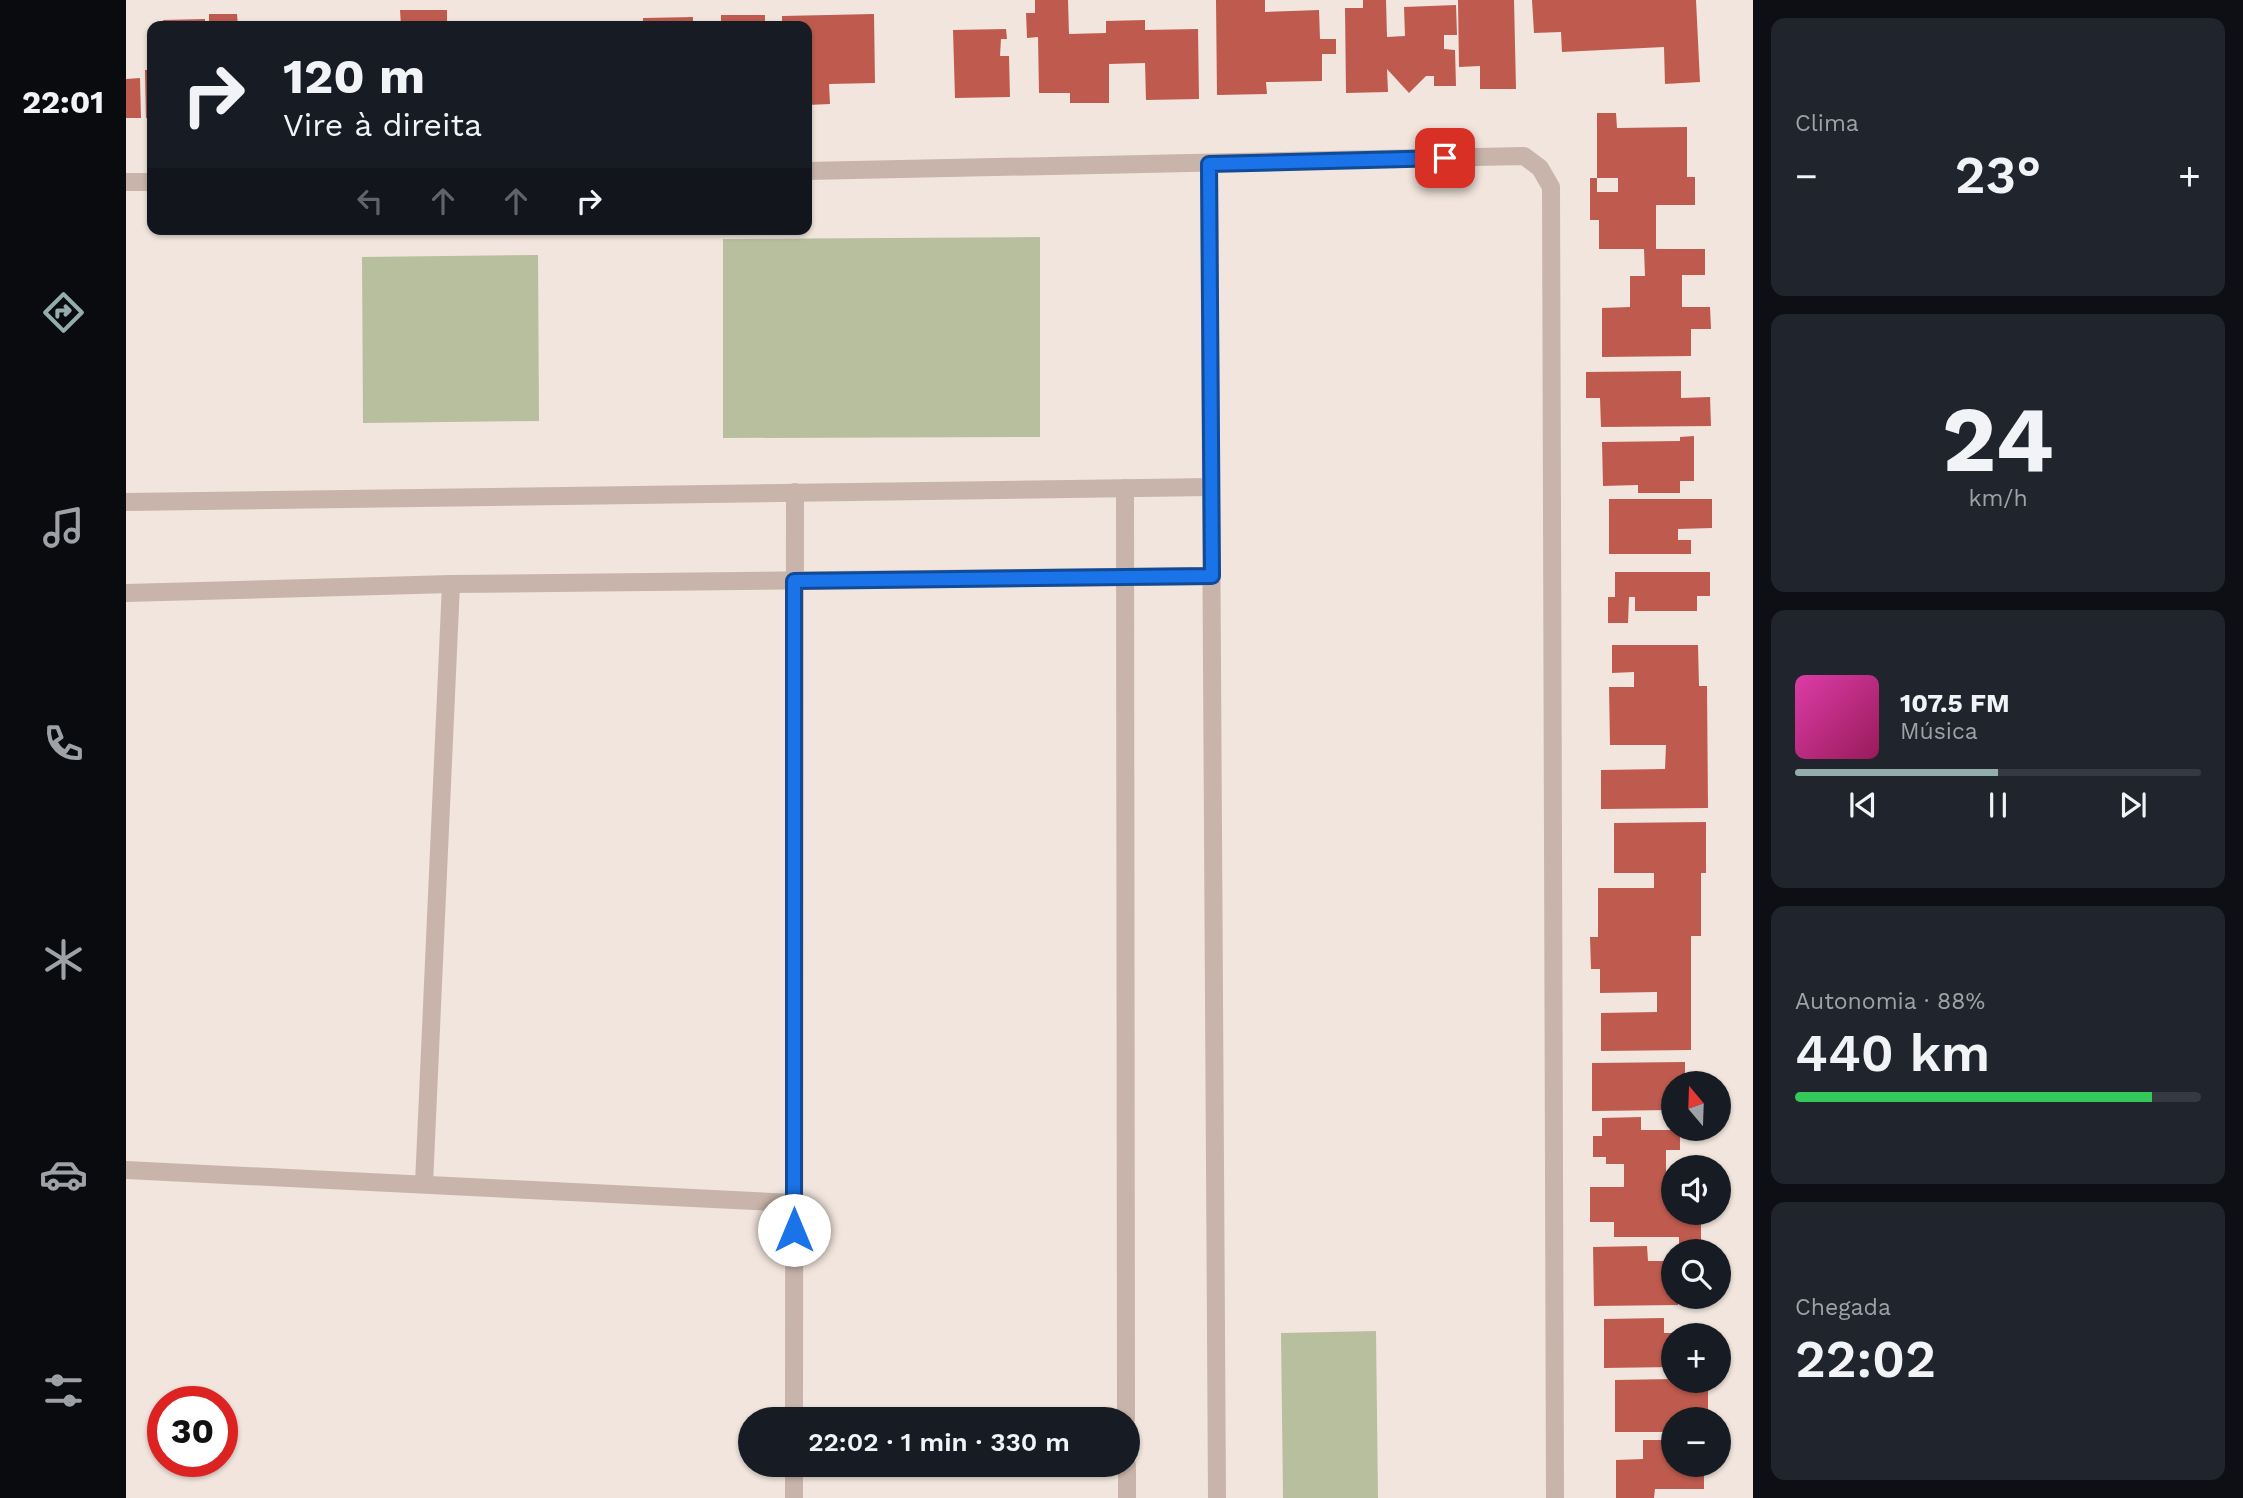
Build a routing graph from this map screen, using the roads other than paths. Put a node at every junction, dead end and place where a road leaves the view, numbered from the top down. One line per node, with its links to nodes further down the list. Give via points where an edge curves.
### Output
1 (1209, 164): 2 (street); 5 (street); 24 (street, via 1524,156 1540,169 1550,187)
2 (812, 171)
3 (126, 182): 4 (street)
4 (147, 182)
5 (1211, 487): 6 (street); 9 (street)
6 (1125, 488): 7 (street); 10 (street)
7 (795, 492): 8 (street); 11 (street)
8 (126, 502)
9 (1212, 576): 10 (street); 23 (street)
10 (1125, 577): 11 (street); 18 (street)
11 (794, 581): 12 (street); 16 (street)
12 (451, 584): 13 (street); 15 (street)
13 (126, 593)
14 (126, 1170): 15 (street)
15 (425, 1184): 16 (street)
16 (794, 1203): 17 (street)
17 (794, 1407)
18 (1126, 1407)
19 (794, 1477): 21 (street)
20 (1127, 1477): 22 (street)
21 (794, 1498)
22 (1127, 1498)
23 (1217, 1498)
24 (1555, 1498)

